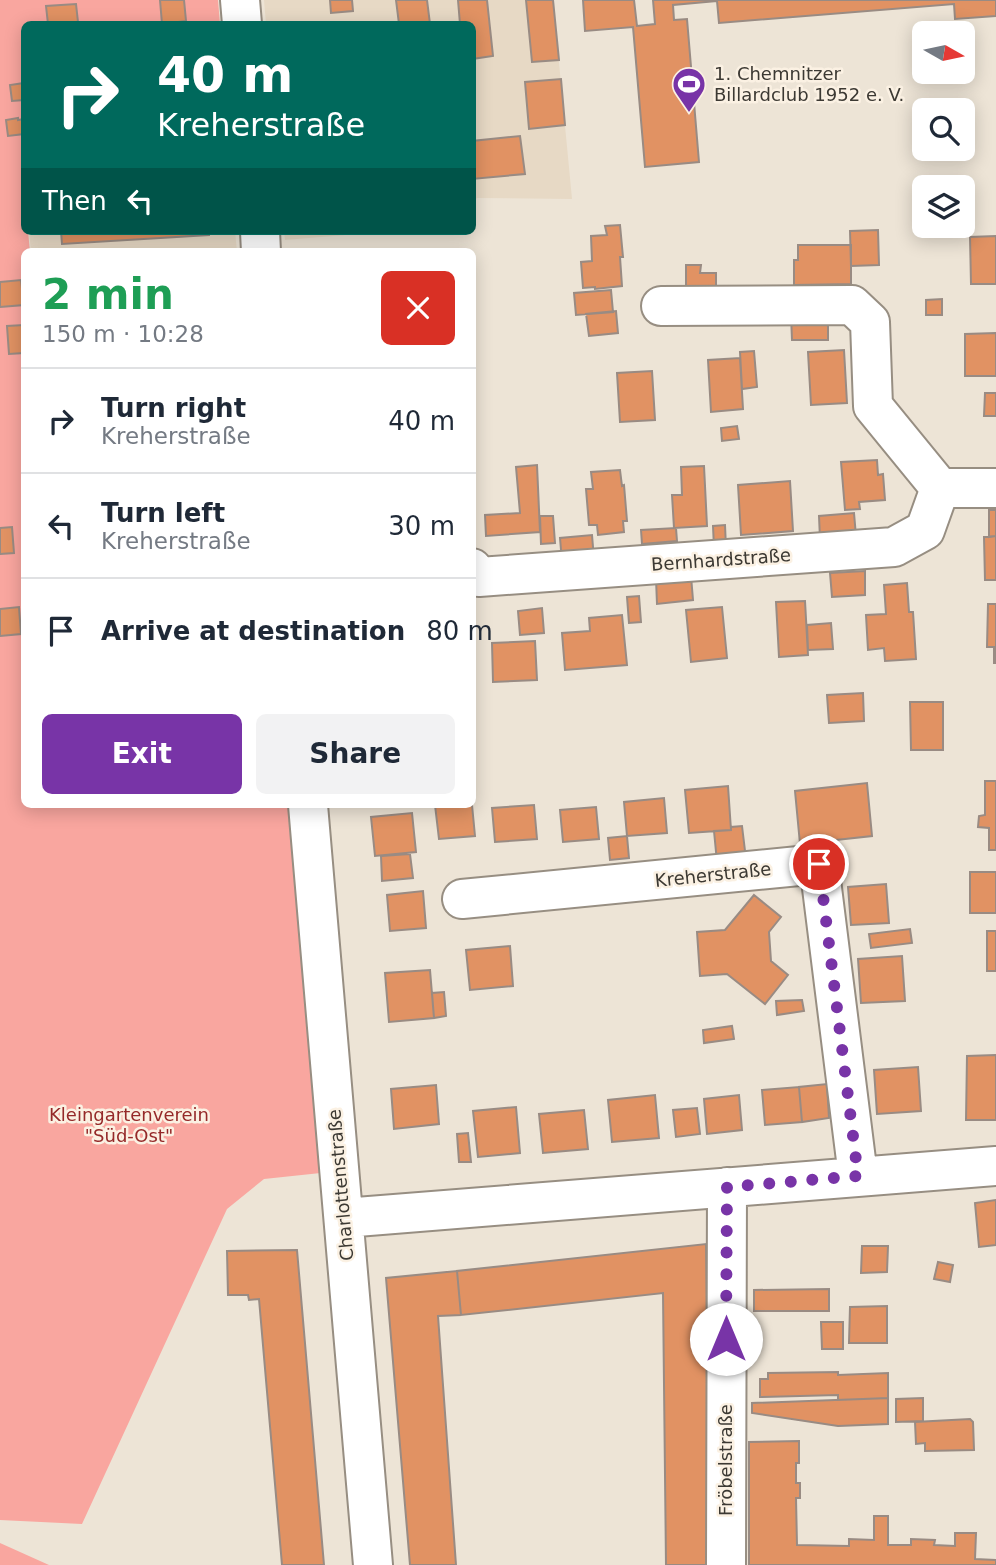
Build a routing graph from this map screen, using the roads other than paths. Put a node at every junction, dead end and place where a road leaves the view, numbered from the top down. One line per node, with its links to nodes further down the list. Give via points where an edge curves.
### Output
1 (240, 0): 2 (street)
2 (242, 21)
3 (661, 306): 4 (street, via 852,305 870,322 873,406)
4 (940, 488): 5 (street); 6 (street, Bernhardstraße, via 925,530 894,547 479,578)
5 (996, 488)
6 (476, 574)
7 (308, 808): 12 (street, Charlottenstraße)
8 (462, 899): 10 (street, Kreherstraße, via 819,864)
9 (996, 1166): 10 (street)
10 (858, 1176): 11 (street)
11 (727, 1187): 12 (street); 14 (street, Fröbelstraße)
12 (344, 1217): 13 (street, Charlottenstraße)
13 (373, 1565)
14 (726, 1565)

